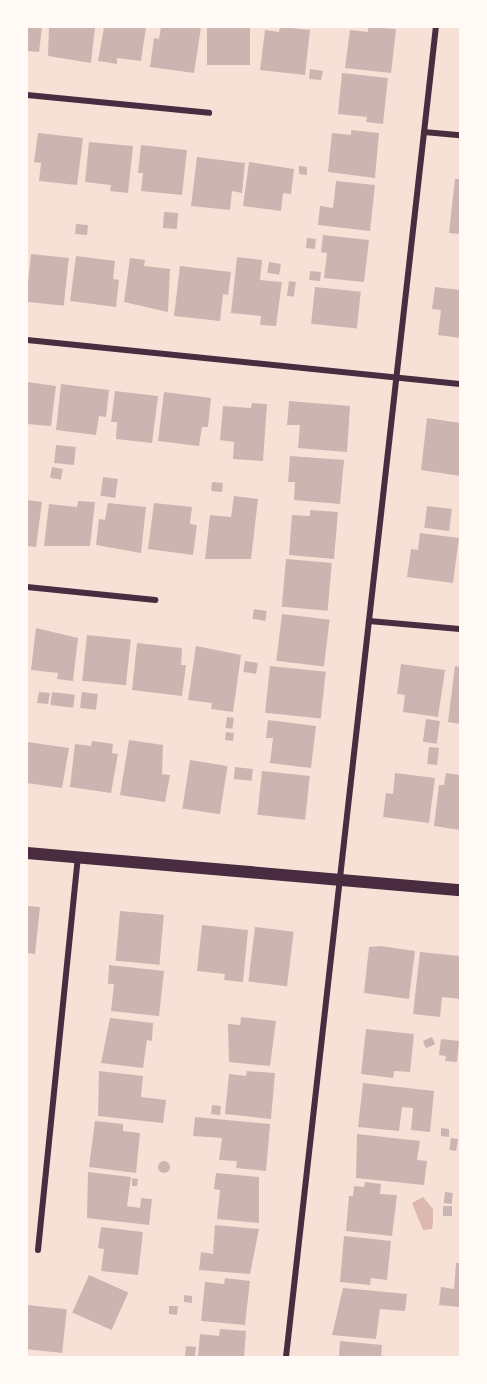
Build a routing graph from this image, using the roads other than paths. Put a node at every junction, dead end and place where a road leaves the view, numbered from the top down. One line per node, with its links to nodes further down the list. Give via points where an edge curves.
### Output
1 (436, 27): 4 (street)
2 (27, 95): 3 (street)
3 (209, 113)
4 (424, 132): 5 (street); 7 (street)
5 (460, 135)
6 (27, 340): 7 (street)
7 (396, 379): 8 (street); 11 (street)
8 (460, 384)
9 (27, 587): 10 (street)
10 (155, 600)
11 (369, 621): 12 (street); 15 (street)
12 (460, 629)
13 (27, 853): 14 (main road)
14 (78, 858): 15 (main road); 17 (street)
15 (340, 879): 16 (main road); 18 (street)
16 (460, 890)
17 (38, 1250)
18 (286, 1357)

